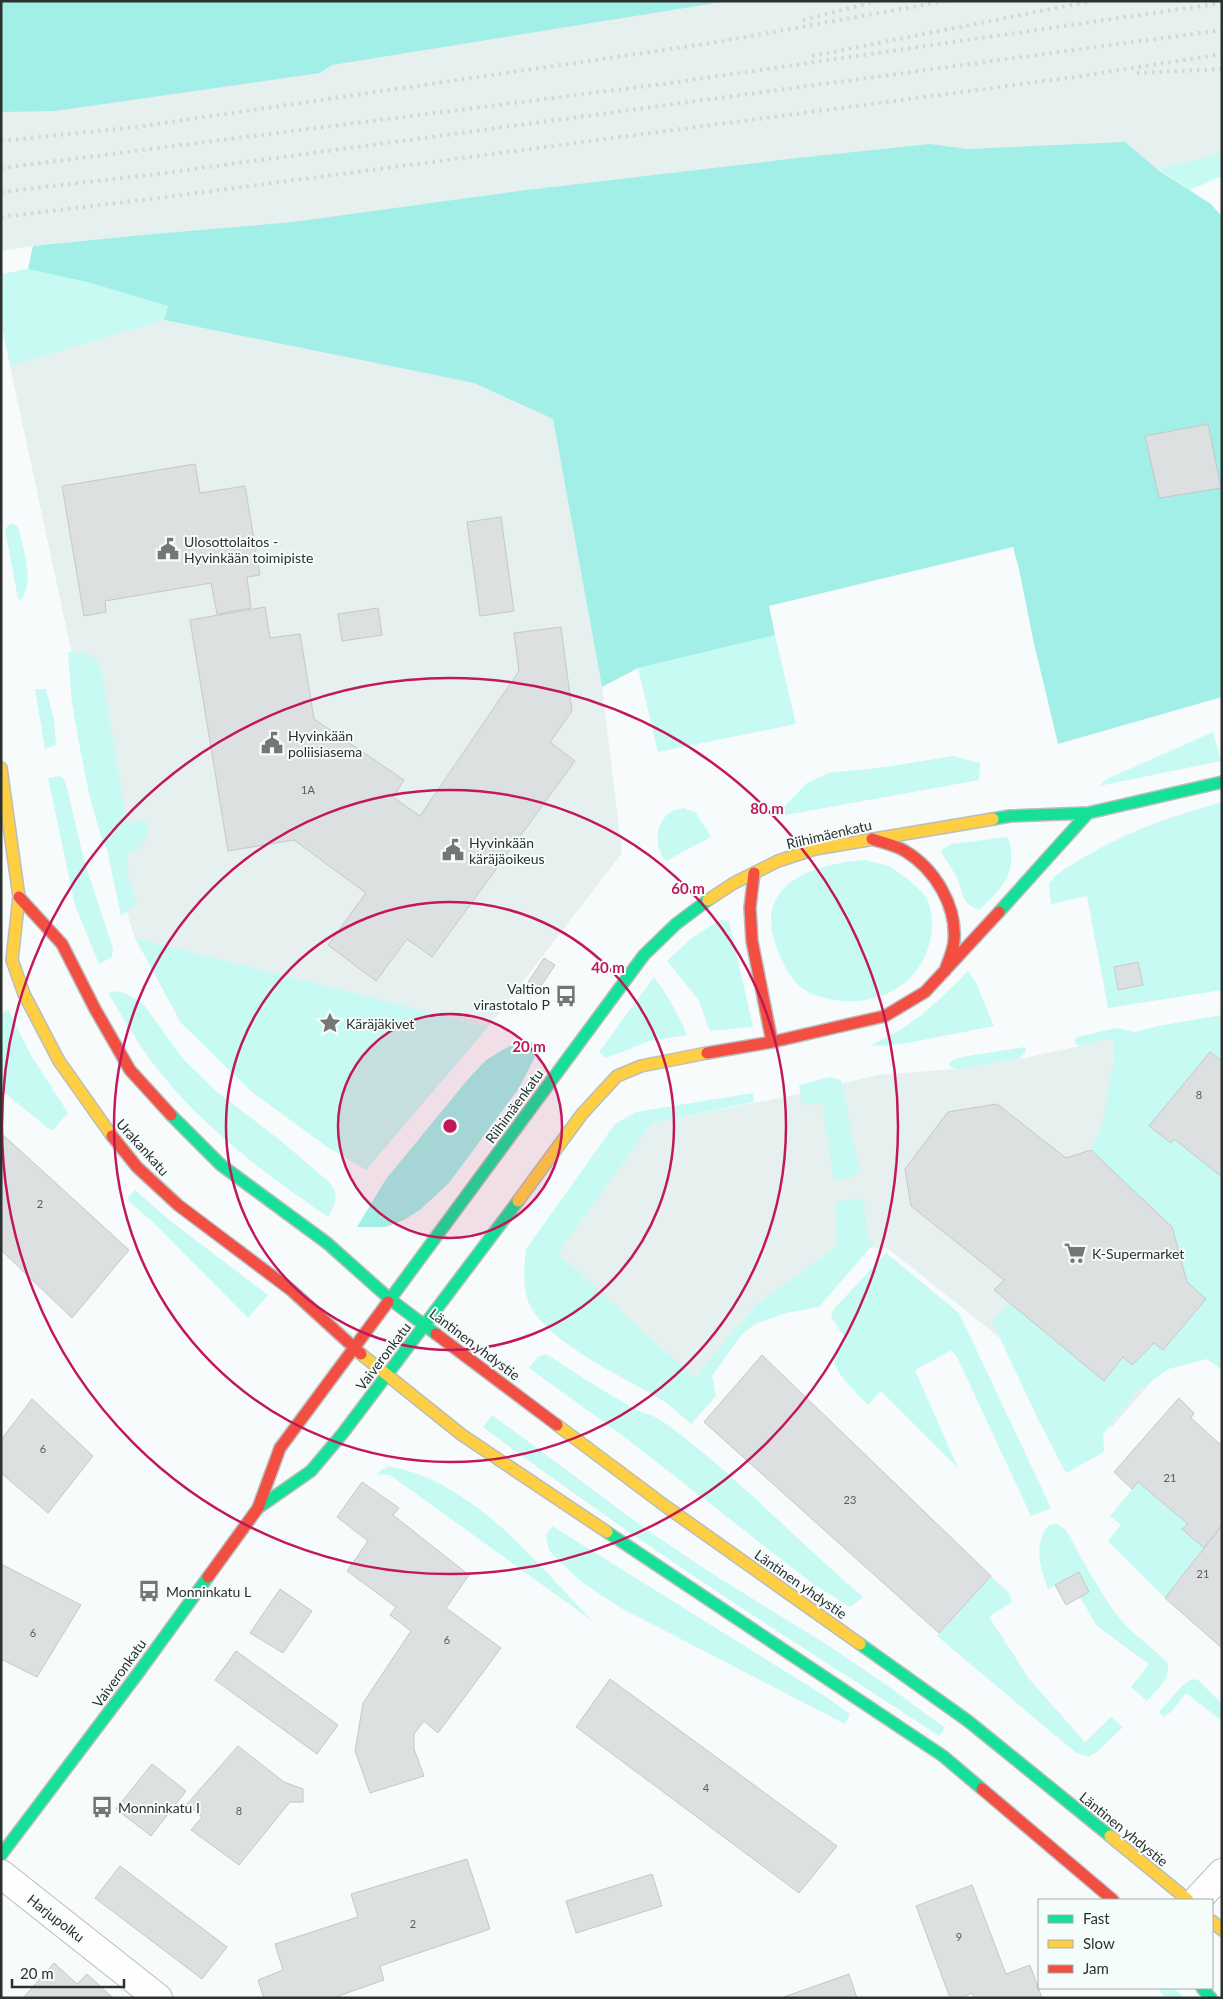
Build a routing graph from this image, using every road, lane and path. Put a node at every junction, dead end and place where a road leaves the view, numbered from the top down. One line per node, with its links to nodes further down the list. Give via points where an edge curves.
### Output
1 (1, 768): 6 (main road, Urakankatu)
2 (1222, 782): 3 (main road, Riihimäenkatu)
3 (1088, 813): 4 (main road, Riihimäenkatu, via 1010,816); 7 (main road)
4 (872, 839): 5 (main road, Riihimäenkatu, via 815,849); 7 (main road, via 904,850 926,866 946,897 953,919 954,943)
5 (754, 873): 8 (main road, via 750,908 752,941); 9 (main road, Riihimäenkatu, via 703,903 644,955)
6 (15, 897): 9 (main road, via 62,944 126,1062 156,1101 221,1165 327,1243); 11 (main road, Urakankatu, via 12,960 24,994 59,1061 104,1128 137,1167 178,1205 291,1290)
7 (945, 972): 8 (main road, via 925,992 885,1016)
8 (772, 1042): 10 (main road, via 641,1066 617,1076 582,1114)
9 (391, 1300): 10 (main road, Läntinen yhdystie); 11 (main road, Vaiveronkatu)
10 (425, 1325): 12 (main road, Vaiveronkatu); 18 (main road, Läntinen yhdystie, via 668,1508 968,1722)
11 (355, 1349): 12 (main road); 13 (main road, Vaiveronkatu, via 280,1448)
12 (387, 1374): 13 (main road, Vaiveronkatu, via 311,1471); 17 (main road, via 462,1435 943,1756)
13 (258, 1508): 14 (main road, Vaiveronkatu)
14 (1, 1855)
15 (1222, 1873): 19 (street)
16 (1, 1874): 20 (street, Harjupolku)
17 (1112, 1899)
18 (1187, 1899)
19 (1198, 1899)
20 (158, 1998)

